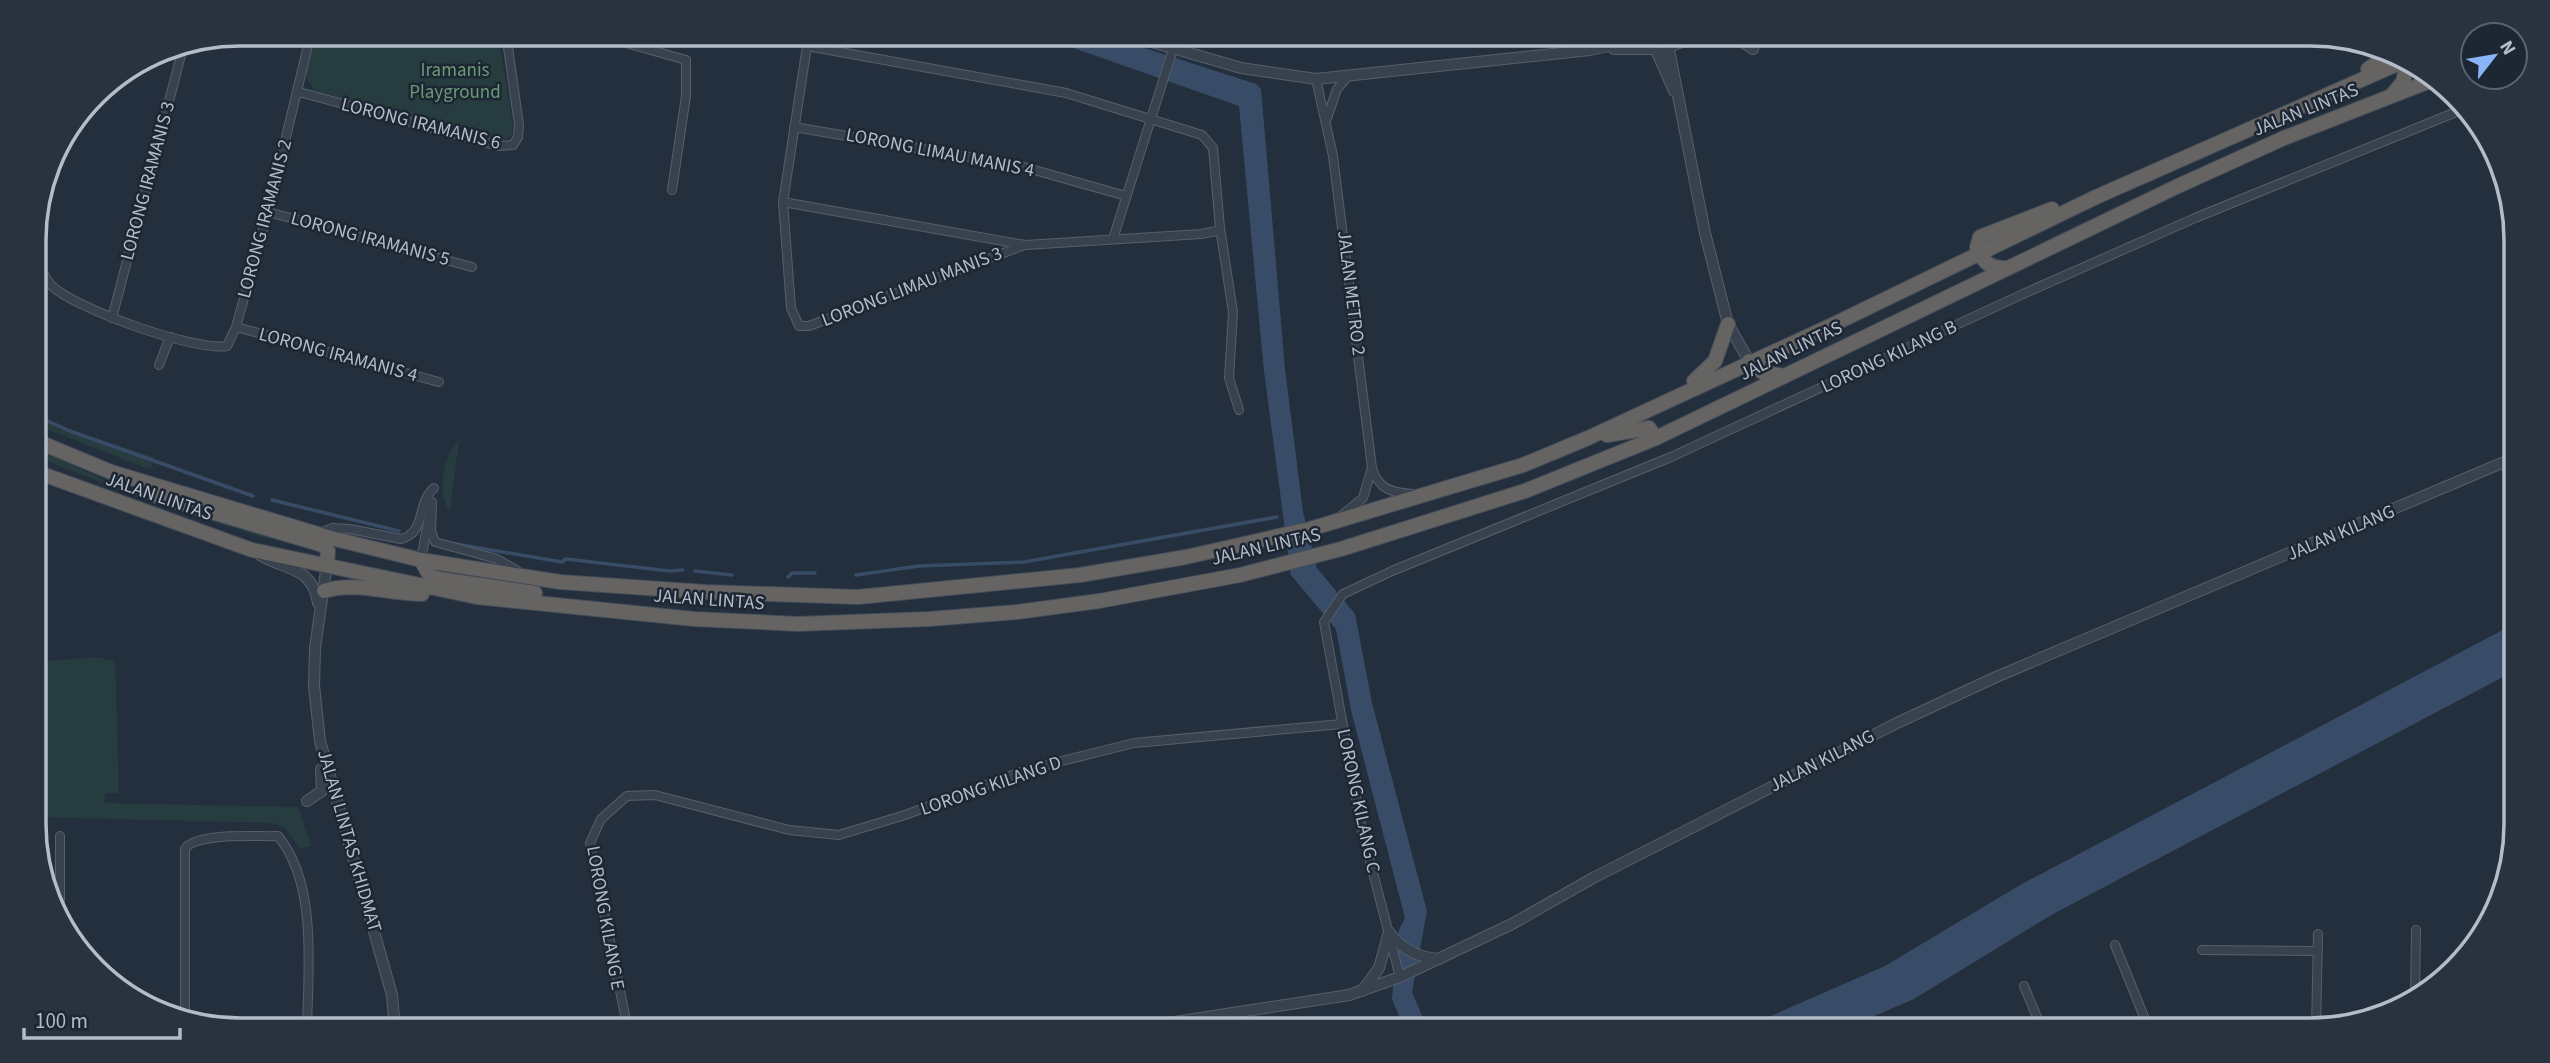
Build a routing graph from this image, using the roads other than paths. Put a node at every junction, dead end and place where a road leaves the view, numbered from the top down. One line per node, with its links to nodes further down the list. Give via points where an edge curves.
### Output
1 (308, 46): 20 (street, LORONG IRAMANIS 2)
2 (507, 46): 20 (street, LORONG IRAMANIS 6, via 519,125 513,145 499,146)
3 (637, 46): 28 (street, via 686,60 686,96)
4 (807, 46): 26 (street, via 1066,93); 27 (street)
5 (1156, 46): 12 (street)
6 (1609, 46): 10 (street)
7 (1654, 46): 11 (street)
8 (1675, 46): 9 (street)
9 (1670, 48): 11 (street, via 1662,53); 23 (street)
10 (1590, 50): 11 (street); 17 (street)
11 (1655, 50): 23 (street)
12 (1172, 52): 18 (street); 26 (street)
13 (181, 55): 39 (street, LORONG IRAMANIS 3)
14 (2382, 60): 22 (highway)
15 (2396, 66): 22 (highway, JALAN LINTAS)
16 (2405, 71): 21 (highway, via 2403,82)
17 (1348, 76): 18 (street); 25 (street, JALAN METRO 2, via 1337,89)
18 (1316, 79): 25 (street, JALAN METRO 2)
19 (2424, 83): 21 (highway, JALAN LINTAS)
20 (299, 92): 31 (street, LORONG IRAMANIS 2)
21 (2390, 96): 37 (highway, JALAN LINTAS, via 2284,138)
22 (2318, 97): 35 (highway, JALAN LINTAS, via 2096,197 2080,198 1990,232 1978,242)
23 (1681, 106): 40 (street)
24 (2456, 112): 68 (street, LORONG KILANG B, via 2195,218 1682,452 1392,571 1343,594)
25 (1327, 118): 53 (street, JALAN METRO 2)
26 (1150, 120): 29 (street); 32 (street, via 1209,141)
27 (794, 127): 29 (street, LORONG LIMAU MANIS 4, via 1017,165); 30 (street)
28 (672, 190)
29 (1126, 197): 33 (street)
30 (783, 202): 34 (street); 34 (street, LORONG LIMAU MANIS 3, via 791,308 799,326)
31 (268, 212): 36 (street, LORONG IRAMANIS 5); 41 (street, LORONG IRAMANIS 2)
32 (1220, 228): 33 (street, via 1201,234); 48 (street, via 1233,312 1229,378)
33 (1113, 239): 34 (street)
34 (1024, 244)
35 (1980, 254): 37 (highway, via 1993,268); 43 (highway, JALAN LINTAS)
36 (472, 267)
37 (2006, 268): 45 (highway, JALAN LINTAS)
38 (46, 277): 39 (street, via 50,285)
39 (112, 318): 42 (street)
40 (1728, 324): 43 (street); 47 (highway, via 1715,361)
41 (236, 327): 42 (street, via 227,346 216,348); 46 (street, LORONG IRAMANIS 4)
42 (170, 337): 44 (street)
43 (1749, 362): 45 (highway, via 1762,372); 47 (highway, JALAN LINTAS)
44 (159, 365)
45 (1784, 376): 50 (highway, JALAN LINTAS)
46 (439, 382)
47 (1680, 394): 49 (highway, JALAN LINTAS)
48 (1239, 410)
49 (1588, 438): 50 (highway, via 1640,428 1649,428); 57 (highway, JALAN LINTAS, via 1523,465)
50 (1656, 438): 67 (highway, JALAN LINTAS, via 1426,525 1240,575 1099,601 929,619 798,624)
51 (46, 445): 54 (highway, JALAN LINTAS)
52 (2505, 462): 81 (street, JALAN KILANG, via 1897,723)
53 (1372, 468): 57 (street, via 1386,489); 58 (street, JALAN METRO 2, via 1360,502 1338,518)
54 (111, 472): 59 (highway, JALAN LINTAS); 62 (highway, via 123,483 172,501 323,545 328,551)
55 (46, 475): 60 (highway, JALAN LINTAS)
56 (435, 488): 59 (street, via 425,496 419,524 408,538 332,528)
57 (1426, 495): 58 (highway, JALAN LINTAS)
58 (1310, 529): 63 (highway, JALAN LINTAS, via 1186,558 1080,575 858,597 694,591 560,582)
59 (317, 534): 61 (highway, JALAN LINTAS)
60 (252, 550): 62 (highway, JALAN LINTAS); 66 (street, via 277,565 304,573 316,591)
61 (421, 559): 63 (highway, JALAN LINTAS); 63 (street, via 432,502 435,542 497,559); 67 (highway, via 430,576 439,579 611,603)
62 (327, 564): 64 (street); 65 (highway, JALAN LINTAS)
63 (525, 575)
64 (324, 591): 65 (highway, via 341,585 399,593); 66 (street)
65 (441, 592): 67 (highway, JALAN LINTAS)
66 (319, 609): 70 (street, JALAN LINTAS KHIDMAT, via 314,685)
67 (657, 616)
68 (1324, 622): 69 (street, LORONG KILANG C)
69 (1342, 724): 71 (street, LORONG KILANG D, via 1134,743 1026,770 839,835 789,830); 76 (street, LORONG KILANG C, via 1362,830)
70 (320, 741): 72 (street, via 322,791); 86 (street, JALAN LINTAS KHIDMAT)
71 (646, 794): 94 (street, LORONG KILANG E, via 627,796 613,807 596,827 590,843)
72 (307, 801)
73 (60, 836): 74 (street)
74 (60, 895)
75 (2417, 930): 84 (street)
76 (1389, 932): 81 (street, via 1411,952); 82 (street, LORONG KILANG C); 85 (street, via 1379,968)
77 (2318, 934): 80 (street)
78 (2115, 945): 89 (street)
79 (2202, 950): 80 (street)
80 (2318, 951): 90 (street)
81 (1440, 959): 82 (street, JALAN KILANG)
82 (1400, 977): 85 (street, JALAN KILANG)
83 (2024, 986): 88 (street)
84 (2415, 986)
85 (1360, 993): 95 (street, JALAN KILANG)
86 (392, 995): 92 (street, JALAN LINTAS KHIDMAT); 93 (street)
87 (185, 1009): 91 (street, via 188,843 201,838 278,836 293,858 306,908)
88 (2037, 1017)
89 (2144, 1017)
90 (2316, 1017)
91 (307, 1018)
92 (394, 1018)
93 (400, 1018)
94 (626, 1018)
95 (1203, 1018)

